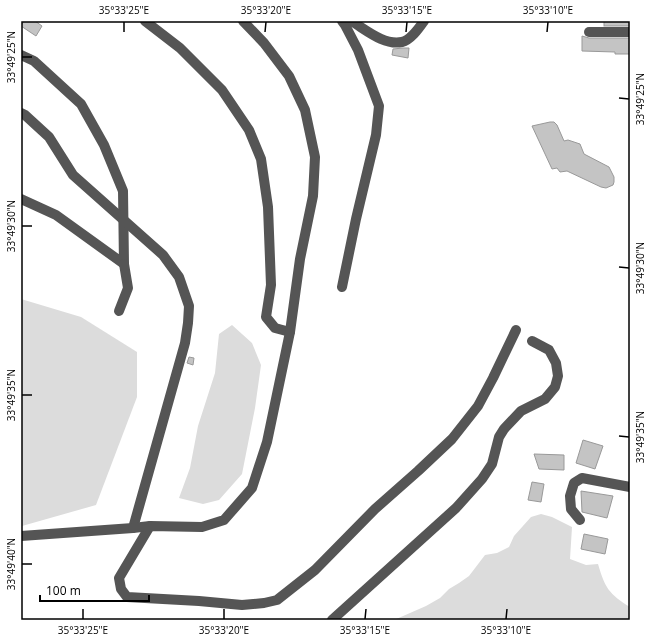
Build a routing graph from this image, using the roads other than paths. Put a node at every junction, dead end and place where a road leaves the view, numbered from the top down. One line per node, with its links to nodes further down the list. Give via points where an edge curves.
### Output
1 (145, 21): 16 (street, via 180,48 222,90 249,130 261,159 268,207 271,285 266,317 275,328)
2 (243, 21): 16 (street, via 289,76 305,110 315,157 313,196 300,259)
3 (342, 21): 13 (street, via 358,50 379,106 376,135)
4 (351, 21): 5 (street, via 380,38 390,42 402,42)
5 (424, 21)
6 (589, 32): 7 (street)
7 (630, 32)
8 (21, 55): 11 (street, via 34,61 81,104 104,145 123,191)
9 (21, 113): 11 (street, via 49,137 73,175)
10 (21, 199): 12 (street, via 56,215)
11 (124, 221): 12 (street); 21 (street, via 163,255 179,277 189,306 185,343)
12 (124, 264): 14 (street, via 128,288)
13 (342, 287)
14 (118, 311)
15 (516, 330): 20 (street, via 478,406 452,439 375,509 316,570 278,600 242,605 127,597 121,589 119,578)
16 (290, 332): 20 (street, via 267,442 252,488 224,520 202,527)
17 (532, 341): 23 (street, via 549,350 556,363 558,376 554,387 545,399 521,410 504,429 499,437 492,464 456,508)
18 (630, 487): 19 (street, via 582,478 574,483 570,496 571,509)
19 (580, 520)
20 (150, 526): 21 (street)
21 (133, 528): 22 (street)
22 (21, 536)
23 (332, 620)

